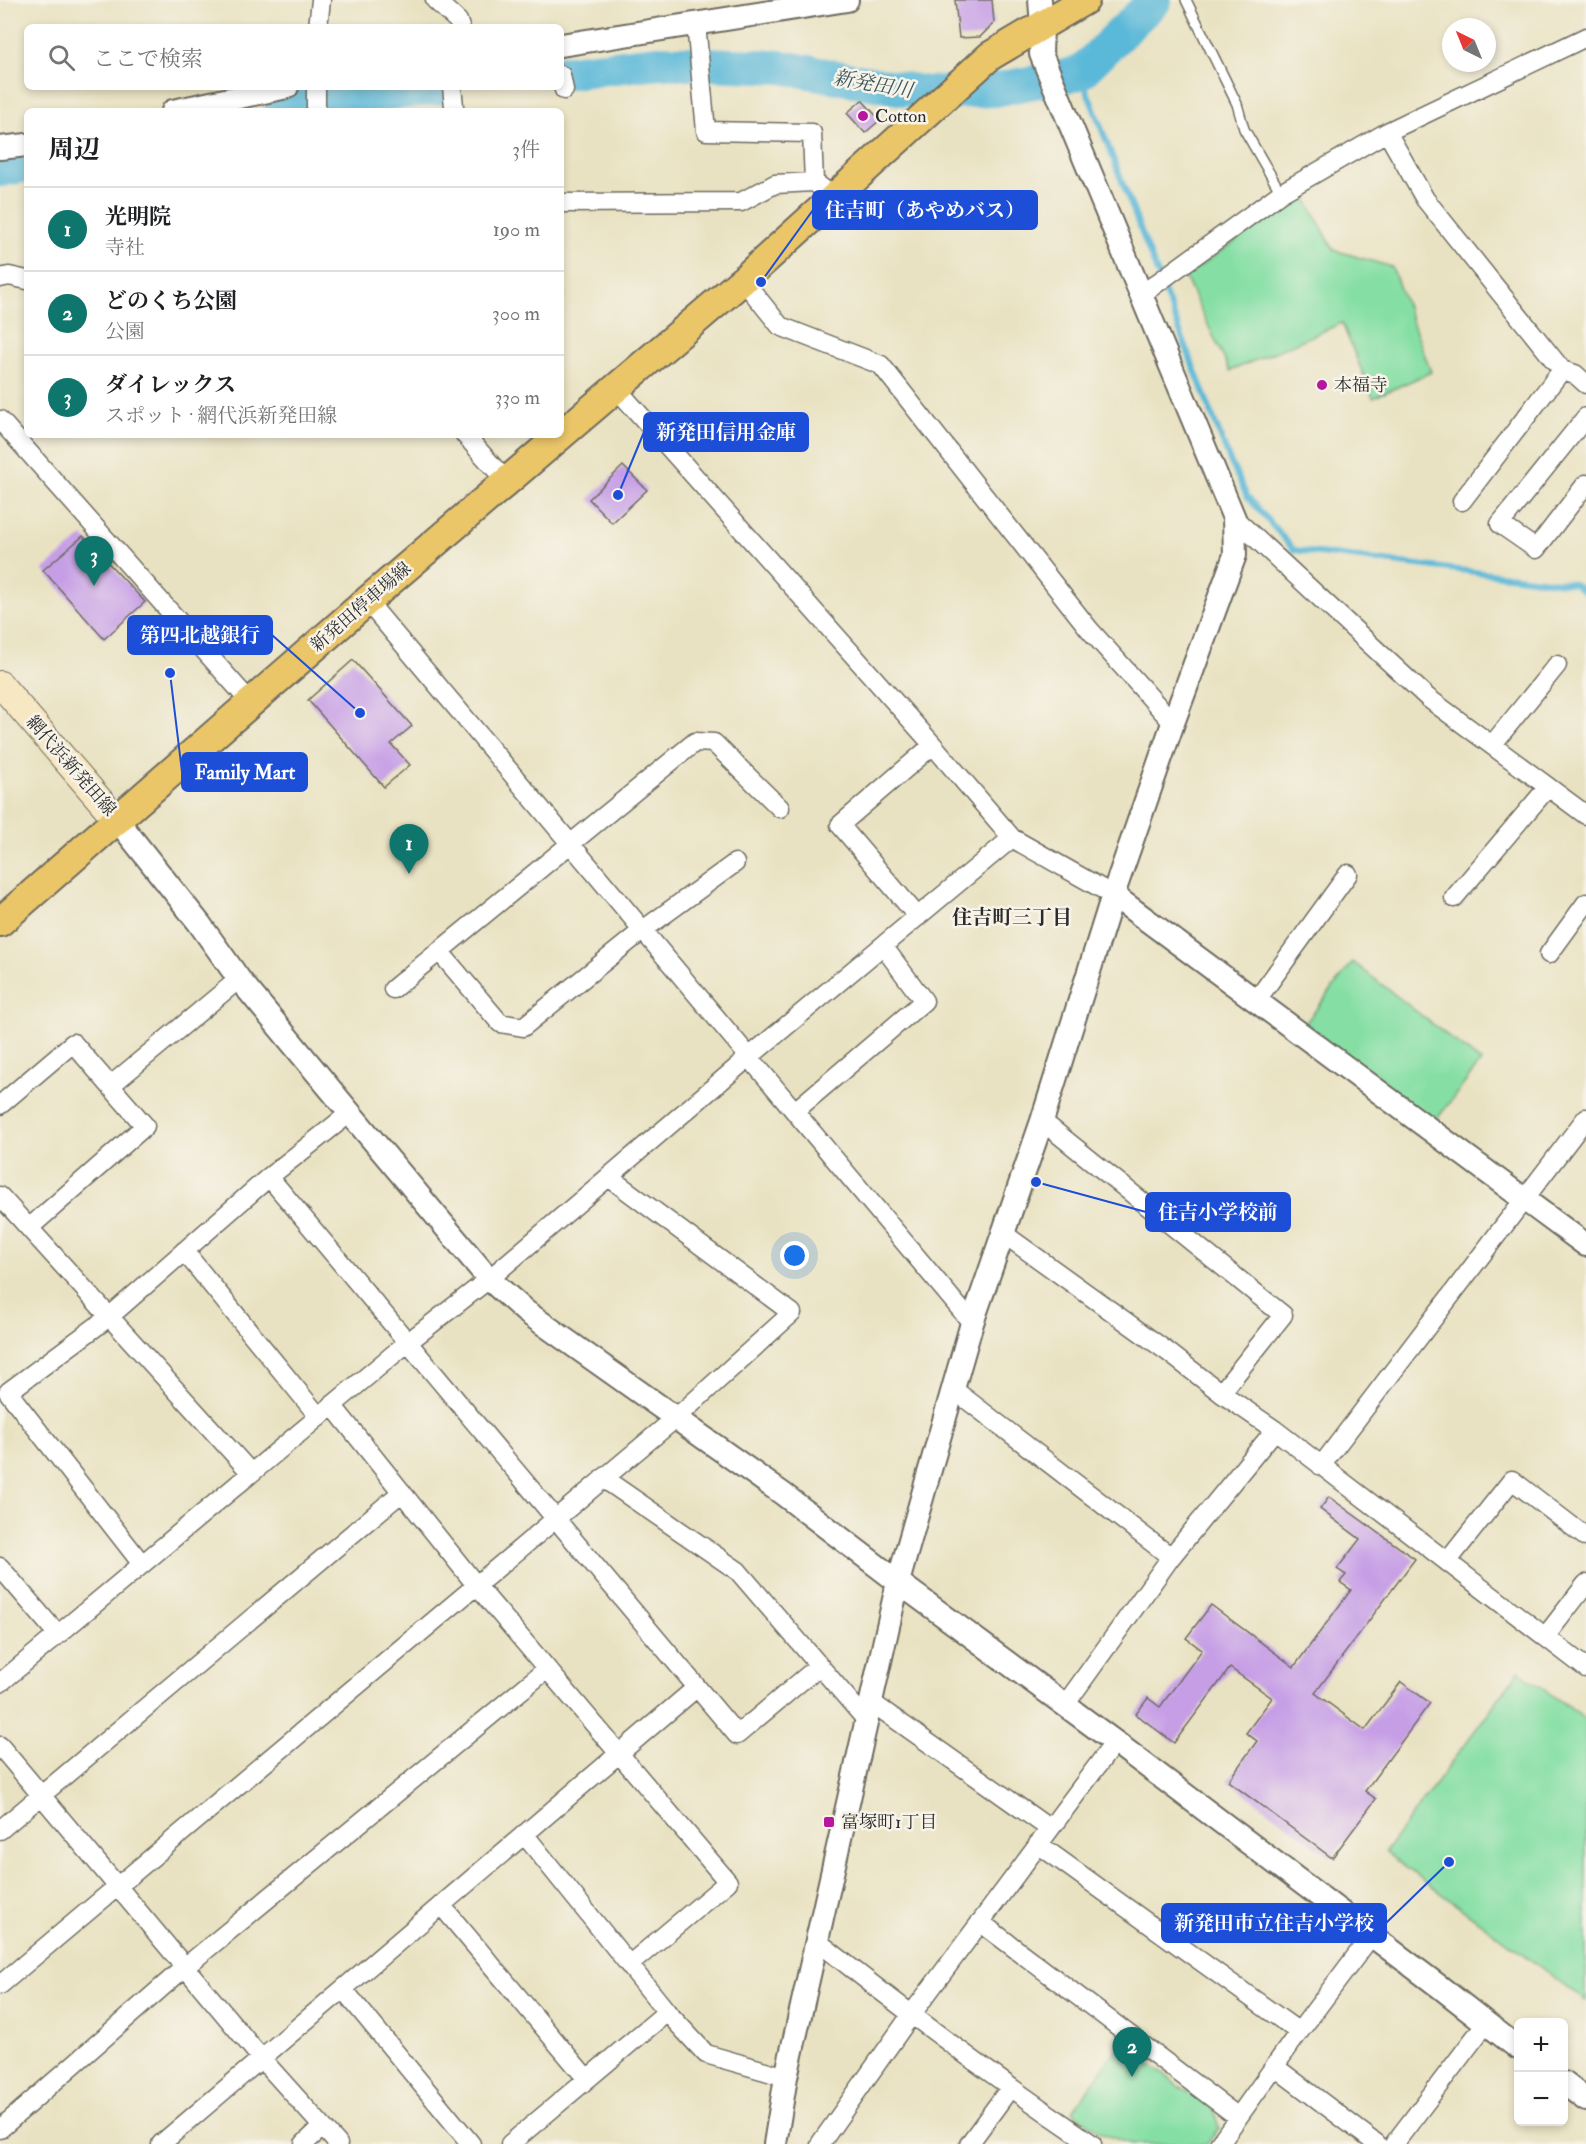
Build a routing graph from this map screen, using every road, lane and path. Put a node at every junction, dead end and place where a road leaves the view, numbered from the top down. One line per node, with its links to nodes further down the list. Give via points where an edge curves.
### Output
1 (321, 0): 9 (street)
2 (435, 0): 10 (street)
3 (847, 0): 6 (street)
4 (1085, 0): 7 (main road)
5 (1186, 0): 21 (lane, via 1238,104 1244,129)
6 (741, 8): 8 (street)
7 (1041, 13): 20 (main road, 新発田停車場線, via 919,120); 24 (street, via 1041,54)
8 (696, 23): 12 (street); 20 (street, via 706,130 812,133)
9 (318, 24)
10 (459, 24)
11 (1586, 37): 17 (street)
12 (564, 45)
13 (273, 90): 16 (street)
14 (452, 90): 15 (street)
15 (454, 106)
16 (187, 108)
17 (1387, 132): 21 (street); 25 (street, via 1425,199)
18 (24, 145): 19 (street)
19 (0, 148)
20 (824, 189): 22 (street, via 775,184 741,202); 23 (main road, 新発田停車場線)
21 (1281, 193): 24 (street)
22 (564, 203)
23 (743, 280): 26 (main road, 新発田停車場線); 40 (street, via 780,326 881,365 1089,629)
24 (1142, 294): 35 (street)
25 (1577, 372): 34 (street)
26 (616, 388): 29 (main road, 新発田停車場線); 41 (street)
27 (1586, 417): 33 (street, via 1500,524 1536,549)
28 (0, 420): 39 (street)
29 (564, 432)
30 (468, 438): 32 (street)
31 (557, 438): 32 (main road, 新発田停車場線)
32 (506, 482): 36 (main road, 新発田停車場線)
33 (1586, 484)
34 (1462, 501)
35 (1234, 518): 40 (street, via 1235,555); 42 (street, via 1428,698)
36 (367, 601): 39 (main road, 新発田停車場線); 48 (street)
37 (1557, 665): 42 (street)
38 (0, 684): 46 (main road, 網代浜新発田線)
39 (251, 703): 46 (main road, 新発田停車場線)
40 (1173, 723): 51 (street)
41 (933, 745): 47 (street); 54 (street, via 840,825)
42 (1492, 746): 43 (street)
43 (1548, 787): 45 (street); 52 (street)
44 (780, 808): 48 (street, via 714,743 695,742)
45 (1586, 815)
46 (118, 821): 55 (main road, 新発田停車場線); 60 (street)
47 (1012, 838): 51 (street); 54 (street)
48 (570, 843): 56 (street); 58 (street)
49 (735, 863): 56 (street)
50 (1348, 874): 62 (street)
51 (1113, 895): 62 (street); 69 (street)
52 (1454, 898)
53 (1586, 903): 59 (street)
54 (918, 917): 57 (street)
55 (0, 922)
56 (643, 930): 58 (street, via 523,1027 500,1023); 63 (street)
57 (883, 946): 63 (street); 66 (street, via 924,1001)
58 (439, 951): 61 (street)
59 (1549, 954)
60 (239, 980): 64 (street); 67 (street)
61 (393, 989)
62 (1256, 1001): 73 (street)
63 (749, 1057): 66 (street); 71 (street)
64 (110, 1086): 65 (street, via 73,1043); 74 (street, via 145,1126)
65 (0, 1105)
66 (795, 1111): 80 (street)
67 (350, 1113): 70 (street); 78 (street)
68 (1586, 1118): 73 (street)
69 (1042, 1121): 75 (street); 83 (street, via 1283,1315)
70 (269, 1177): 77 (street); 81 (street)
71 (610, 1178): 78 (street); 85 (street, via 792,1313)
72 (0, 1196): 74 (street)
73 (1524, 1198): 76 (street); 87 (street)
74 (29, 1228): 79 (street)
75 (1004, 1234): 80 (street); 83 (street)
76 (1586, 1245)
77 (184, 1251): 79 (street); 84 (street)
78 (489, 1279): 81 (street); 85 (street, via 525,1311)
79 (109, 1317): 88 (street); 95 (street, via 8,1392)
80 (972, 1323): 82 (street)
81 (407, 1342): 84 (street); 91 (street)
82 (953, 1389): 93 (street); 97 (street)
83 (1221, 1393): 86 (street)
84 (326, 1411): 88 (street); 90 (street)
85 (676, 1417): 89 (street); 97 (street)
86 (1275, 1430): 87 (street); 93 (street)
87 (1321, 1466): 94 (street)
88 (251, 1473): 95 (street)
89 (603, 1478): 91 (street); 102 (street, via 738,1571)
90 (402, 1492): 99 (street); 112 (street)
91 (555, 1519): 99 (street); 106 (street)
92 (1586, 1537): 94 (street, via 1512,1480)
93 (1171, 1557): 107 (street)
94 (1447, 1562): 101 (street)
95 (142, 1564): 100 (street)
96 (0, 1567): 100 (street)
97 (898, 1582): 107 (street); 108 (street)
98 (1586, 1584): 101 (street)
99 (476, 1585): 104 (street); 117 (street)
100 (58, 1635): 105 (street)
101 (1545, 1637): 103 (street)
102 (819, 1666): 106 (street, via 737,1735); 108 (street)
103 (1586, 1668)
104 (547, 1669): 111 (street); 123 (street)
105 (0, 1683)
106 (696, 1688): 111 (street)
107 (1065, 1705): 109 (street)
108 (869, 1712): 113 (street); 121 (street)
109 (1115, 1742): 113 (street); 120 (street)
110 (0, 1746): 112 (street)
111 (619, 1754): 115 (street); 122 (street, via 728,1882)
112 (41, 1795): 114 (street); 117 (street)
113 (1050, 1829): 116 (street)
114 (0, 1830)
115 (524, 1834): 118 (street); 122 (street)
116 (1038, 1844): 119 (street); 129 (street)
117 (118, 1886): 123 (street); 124 (street)
118 (441, 1905): 125 (street); 134 (street)
119 (980, 1922): 127 (street); 138 (street)
120 (1371, 1936): 128 (street); 129 (street)
121 (817, 1941): 127 (street); 133 (street)
122 (629, 1965): 126 (street)
123 (185, 1968): 131 (street); 140 (street)
124 (0, 1985)
125 (343, 1989): 131 (street); 144 (street)
126 (667, 2012): 133 (street, via 706,2054); 134 (street)
127 (910, 2015): 136 (street); 147 (street)
128 (1486, 2023): 130 (street); 152 (street)
129 (1299, 2032): 132 (street)
130 (1514, 2045)
131 (261, 2058): 139 (street); 141 (street)
132 (1275, 2067): 138 (street); 151 (street)
133 (786, 2077): 146 (street)
134 (587, 2079): 145 (street)
135 (1568, 2087): 137 (street)
136 (1010, 2088): 148 (street); 149 (street)
137 (1586, 2100)
138 (1238, 2117): 150 (street)
139 (322, 2127): 142 (street); 143 (street)
140 (0, 2129)
141 (161, 2144)
142 (304, 2144)
143 (338, 2144)
144 (471, 2144)
145 (510, 2144)
146 (775, 2144)
147 (820, 2144)
148 (969, 2144)
149 (1092, 2144)
150 (1219, 2144)
151 (1377, 2144)
152 (1394, 2144)

